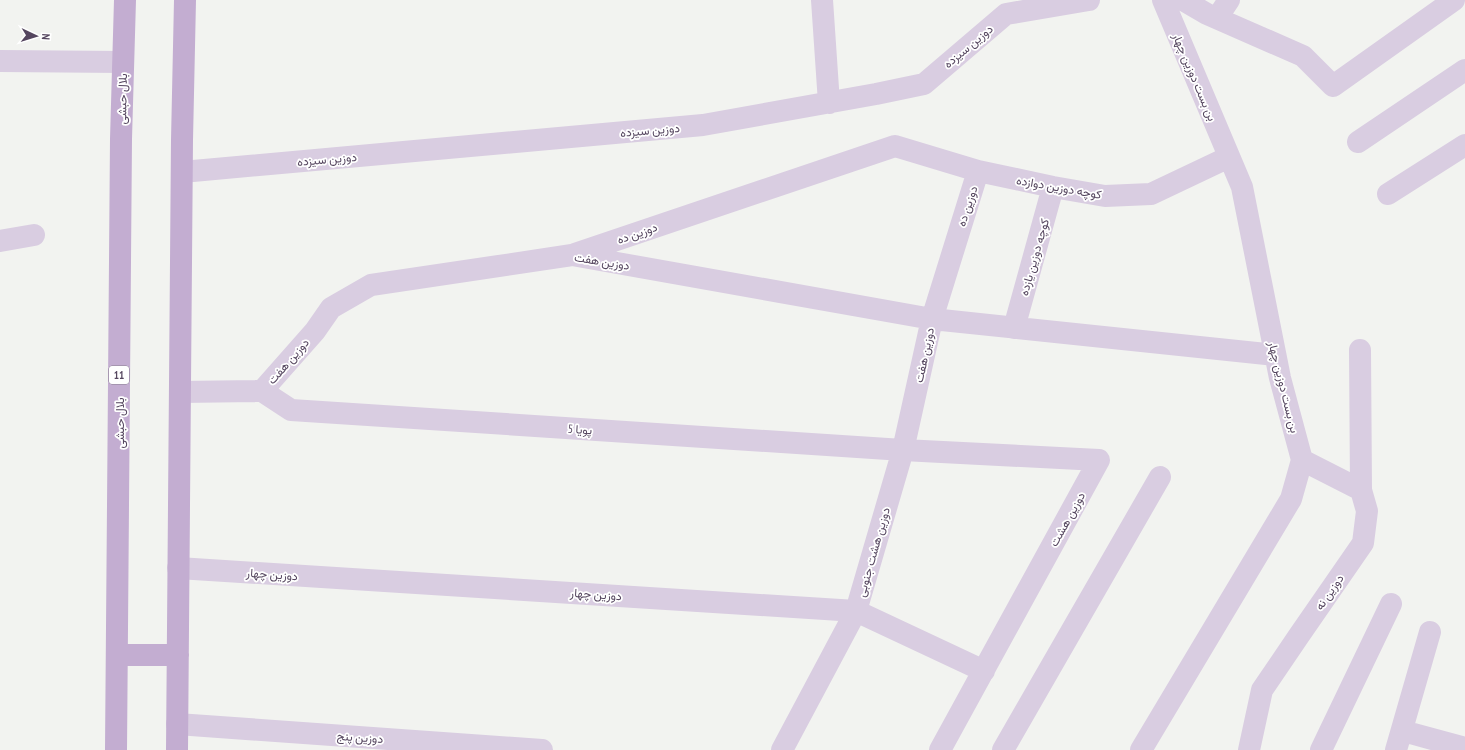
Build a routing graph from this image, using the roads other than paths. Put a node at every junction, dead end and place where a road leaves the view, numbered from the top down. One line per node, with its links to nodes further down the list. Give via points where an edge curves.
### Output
1 (125, 0): 11 (main road, بلال حبشی / 11)
2 (185, 0): 18 (main road)
3 (822, 0): 13 (street)
4 (1089, 0): 13 (street, دوزین سیزده, via 1006,14 924,84)
5 (1163, 0): 16 (street, بن بست دوزین چهار)
6 (1183, 0): 9 (street)
7 (1229, 0): 9 (street)
8 (1454, 0): 9 (street, via 1333,86 1303,56)
9 (1217, 18)
10 (0, 61): 11 (street)
11 (123, 62): 38 (main road, بلال حبشی / 11)
12 (1465, 70): 14 (street)
13 (829, 103): 18 (street, دوزین سیزده, via 703,125)
14 (1358, 142)
15 (1465, 145): 20 (street)
16 (1229, 157): 19 (street, کوچه دوزین دوازده, via 1151,194 1105,196); 27 (street, بن بست دوزین چهار, via 1242,187)
17 (978, 171): 19 (street, کوچه دوزین دوازده); 23 (street, دوزین ده, via 895,146); 24 (street, دوزین ده)
18 (182, 172): 29 (main road)
19 (1053, 187): 25 (street, کوچه دوزین یازده)
20 (1388, 194)
21 (34, 235): 22 (street)
22 (0, 241)
23 (572, 255): 24 (street, دوزین هفت); 28 (street, دوزین هفت, via 371,284 331,308 315,331)
24 (932, 319): 25 (street); 30 (street, دوزین هفت)
25 (1014, 328): 27 (street)
26 (1360, 350): 33 (street, دوزین نه)
27 (1275, 355): 31 (street, بن بست دوزین چهار)
28 (262, 391): 29 (street, دوزین هفت); 30 (street, پویا 5, via 291,410)
29 (180, 392): 34 (main road)
30 (903, 450): 36 (street, دوزین هشت جنوبی); 40 (street, دوزین هشت, via 1099,460)
31 (1302, 460): 33 (street); 50 (street, via 1291,498)
32 (1160, 477): 49 (street)
33 (1361, 490): 51 (street, دوزین نه, via 1367,510 1364,543 1262,690)
34 (178, 568): 36 (street, دوزین چهار); 39 (main road)
35 (1391, 604): 52 (street)
36 (856, 611): 40 (street, دوزین هشت جنوبی); 47 (street)
37 (1430, 632): 42 (street)
38 (117, 655): 39 (main road); 44 (main road, بلال حبشی / 11)
39 (178, 655): 41 (main road)
40 (984, 671): 48 (street, دوزین هشت)
41 (177, 724): 45 (main road); 46 (street, دوزین پنج)
42 (1399, 740): 43 (street)
43 (1465, 748)
44 (116, 750)
45 (177, 750)
46 (542, 750)
47 (782, 750)
48 (940, 750)
49 (1003, 750)
50 (1141, 750)
51 (1249, 750)
52 (1321, 750)

